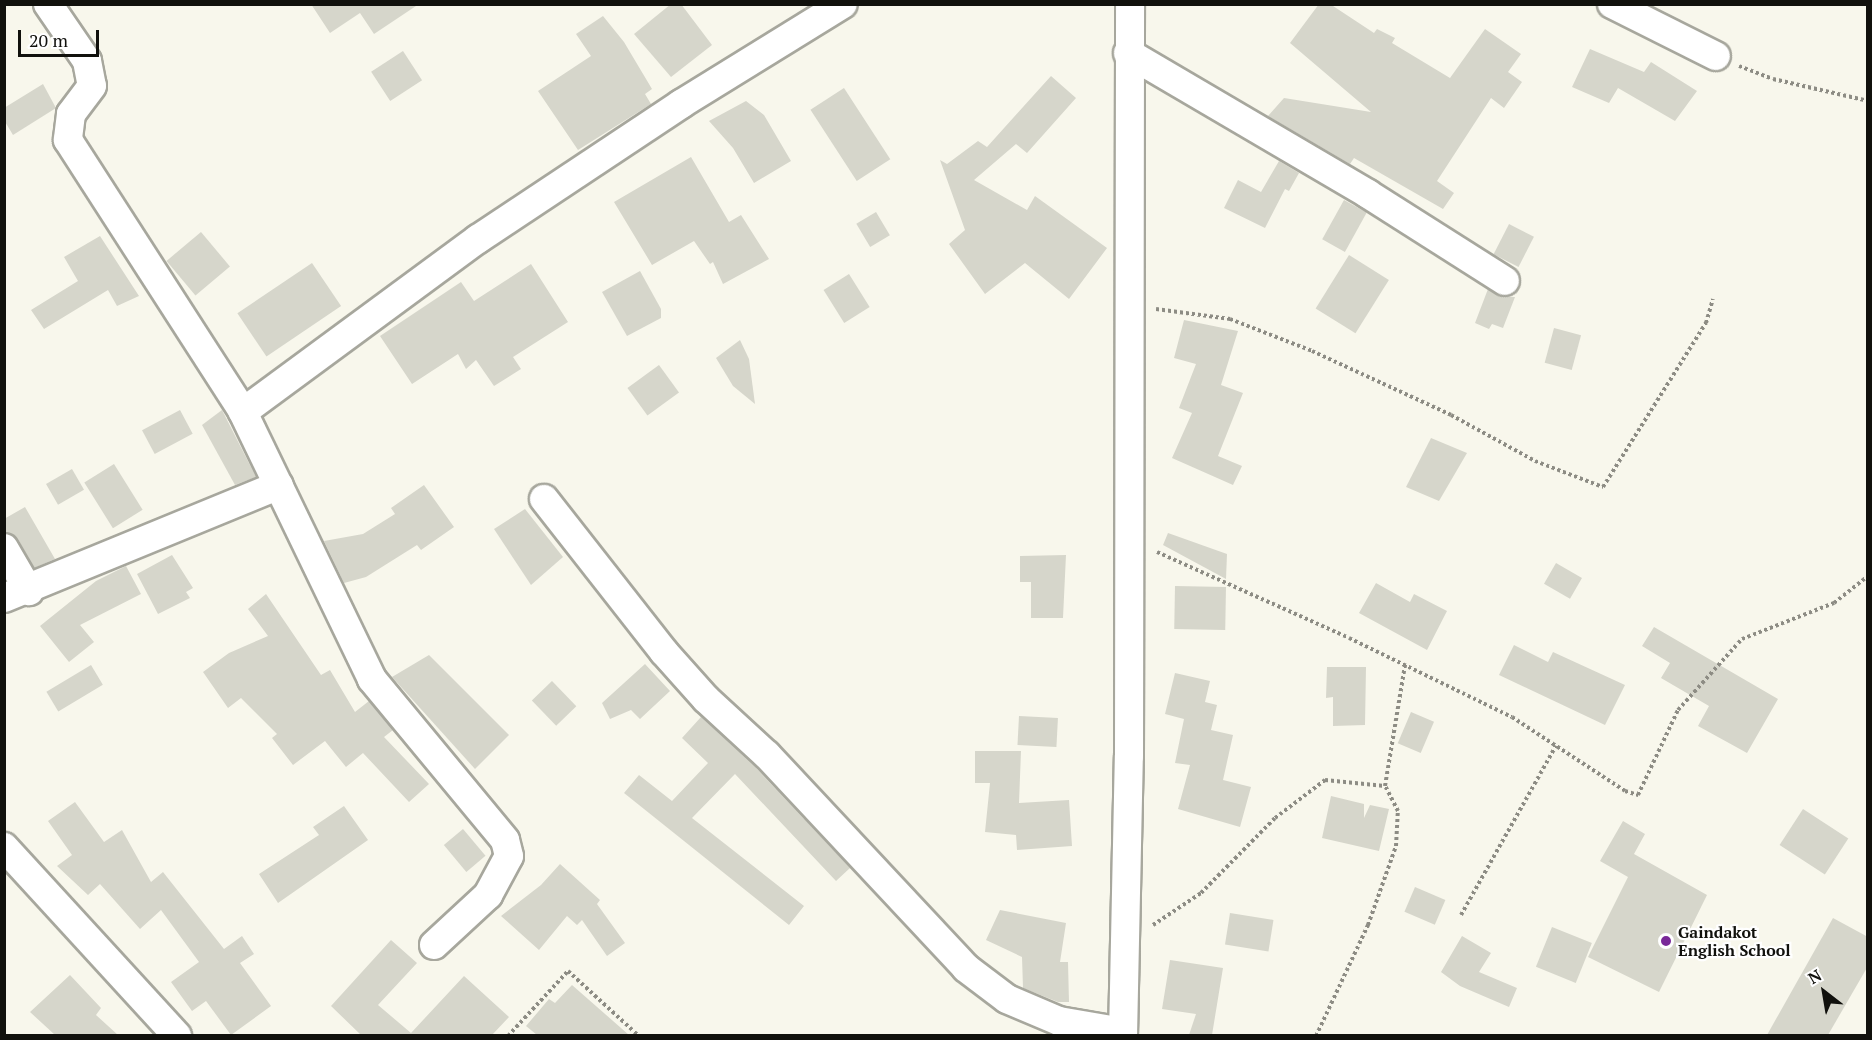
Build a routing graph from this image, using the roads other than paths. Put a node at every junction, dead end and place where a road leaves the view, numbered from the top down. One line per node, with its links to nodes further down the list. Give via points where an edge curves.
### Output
1 (48, 4): 8 (street, via 87,61 92,86 71,114 69,140)
2 (843, 4): 8 (street, via 681,104 487,233)
3 (1130, 4): 5 (street)
4 (1612, 4): 6 (street)
5 (1128, 52): 7 (street, via 1368,194); 16 (street, via 1130,546)
6 (1716, 56)
7 (1505, 281)
8 (243, 412): 9 (street)
9 (279, 485): 12 (street); 14 (street, via 372,679 505,840 509,856 488,895)
10 (544, 500): 15 (street, via 664,652 706,699 767,755 944,948 1008,999)
11 (4, 548): 12 (street)
12 (17, 595)
13 (4, 847): 17 (street)
14 (434, 945)
15 (1064, 1028): 16 (street)
16 (1123, 1034)
17 (177, 1035)

